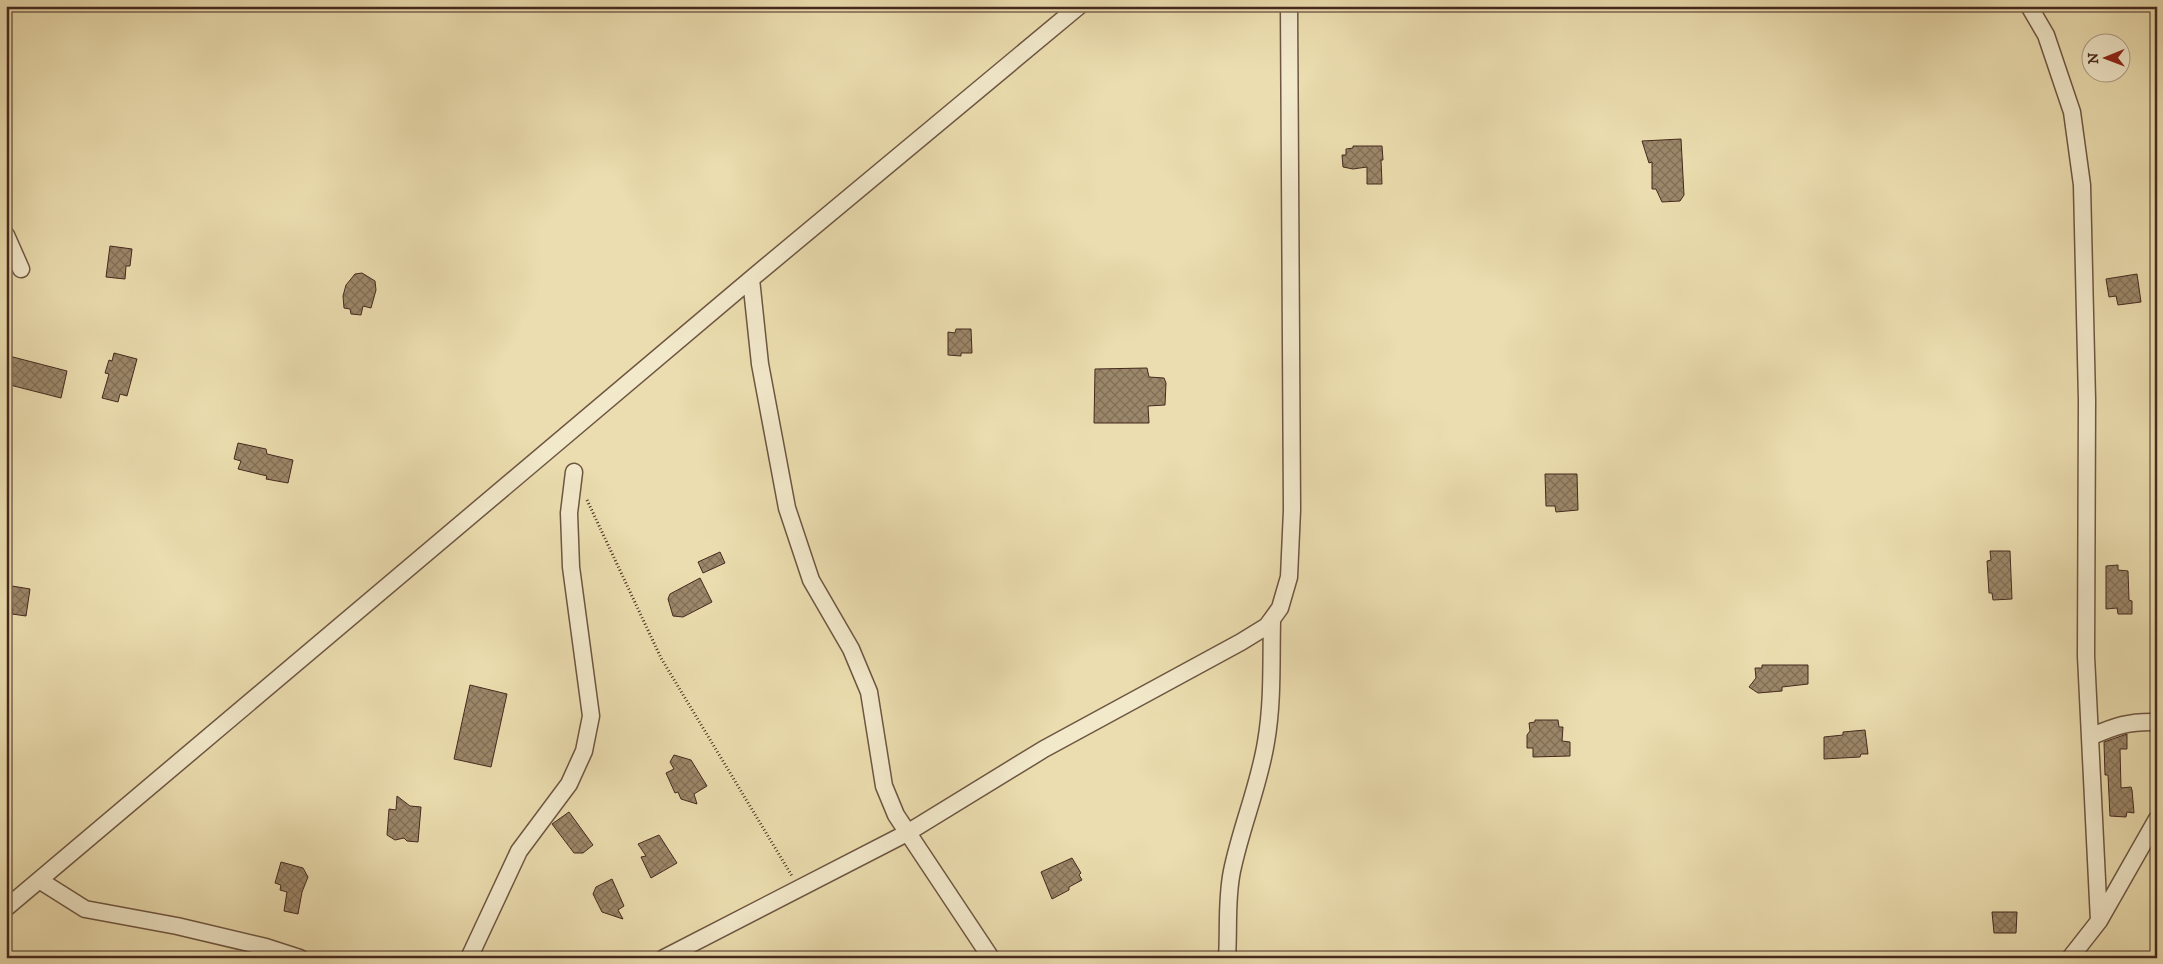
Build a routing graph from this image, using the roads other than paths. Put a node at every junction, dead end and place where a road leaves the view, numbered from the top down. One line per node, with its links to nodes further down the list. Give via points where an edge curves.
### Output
1 (1078, 6): 6 (street)
2 (1289, 6): 8 (street, via 1292,510 1289,577 1280,608)
3 (2029, 6): 10 (street, via 2046,35 2072,112 2082,185 2087,400 2086,656)
4 (6, 235): 5 (street)
5 (21, 269)
6 (751, 279): 12 (street, via 760,364 787,508 811,580 851,649 869,692 884,786); 13 (street)
7 (574, 472): 17 (street, via 569,513 571,567 591,716 584,751 569,784 519,851)
8 (1272, 621): 12 (street, via 1241,642 1044,749); 20 (street, via 1271,695 1266,741 1259,778 1233,868 1227,916)
9 (2157, 722): 10 (street, via 2123,723)
10 (2090, 738): 15 (street)
11 (2157, 819): 15 (street)
12 (907, 833): 18 (street); 19 (street)
13 (39, 880): 14 (street); 16 (street, via 85,909 177,926)
14 (6, 908)
15 (2099, 921): 21 (street)
16 (300, 958)
17 (469, 958)
18 (664, 958)
19 (991, 958)
20 (1227, 958)
21 (2070, 958)

